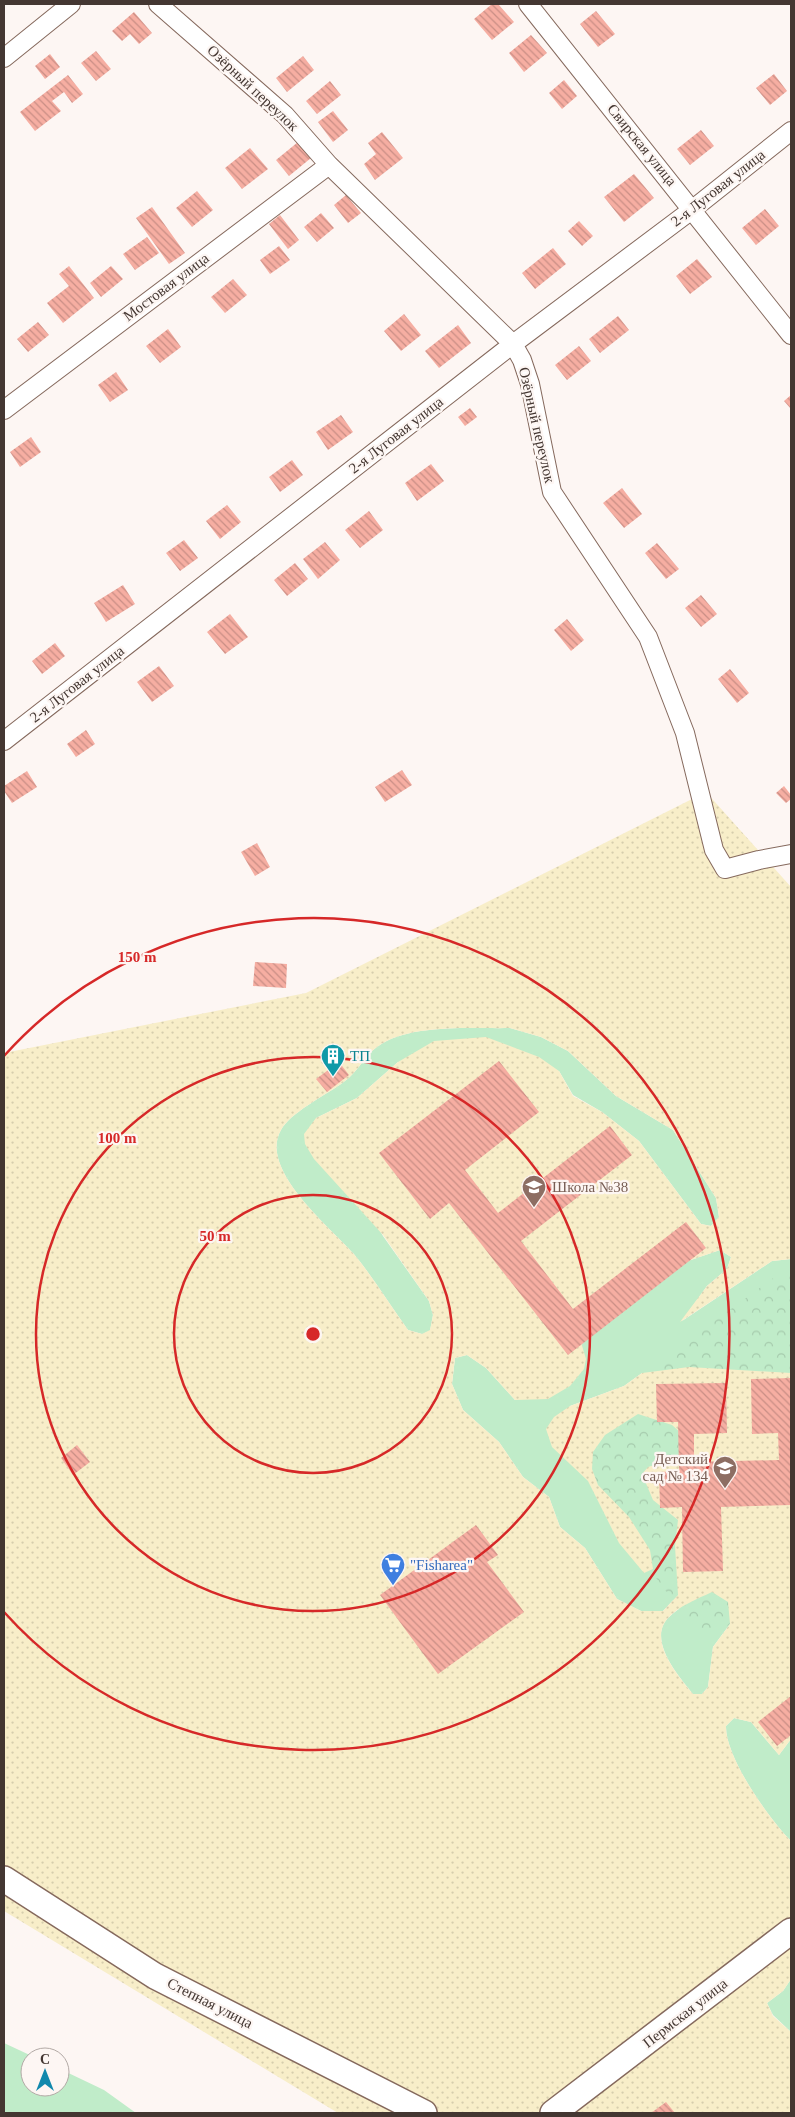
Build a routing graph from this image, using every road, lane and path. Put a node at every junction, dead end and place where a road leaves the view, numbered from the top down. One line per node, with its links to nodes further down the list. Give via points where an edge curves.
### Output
1 (71, 4): 4 (street)
2 (158, 4): 6 (street, Озёрный переулок, via 286,115)
3 (528, 4): 7 (street, Свирская улица)
4 (4, 58)
5 (791, 131): 7 (street, 2-я Луговая улица)
6 (329, 165): 9 (street, Озёрный переулок); 10 (street, Мостовая улица)
7 (693, 209): 8 (street, Свирская улица); 9 (street, 2-я Луговая улица)
8 (791, 335)
9 (512, 344): 11 (street, 2-я Луговая улица); 12 (street, Озёрный переулок, via 522,360 530,384 552,492 648,637 685,733 714,850 724,869)
10 (4, 410)
11 (4, 741)
12 (791, 854)
13 (4, 1880): 15 (street, Степная улица, via 155,1976)
14 (791, 1931): 16 (street, Пермская улица)
15 (424, 2113)
16 (553, 2113)

